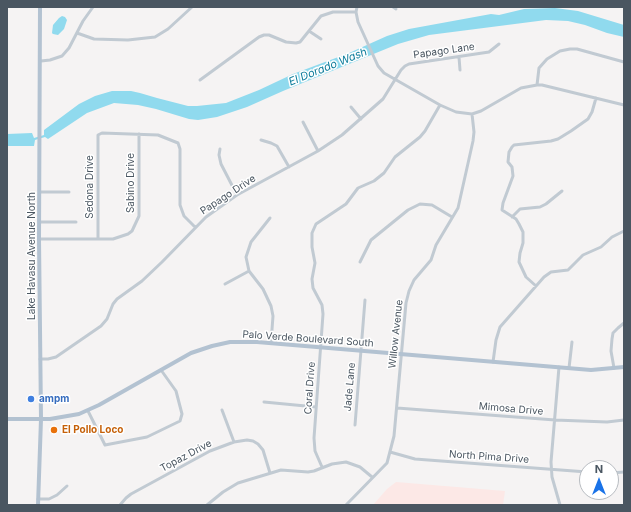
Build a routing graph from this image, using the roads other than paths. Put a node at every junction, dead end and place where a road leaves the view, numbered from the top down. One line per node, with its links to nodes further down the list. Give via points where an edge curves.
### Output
1 (40, 7): 11 (main road, Lake Havasu Avenue North)
2 (93, 7): 7 (street)
3 (192, 7): 7 (street, via 155,37 128,40 94,39)
4 (357, 7): 5 (street)
5 (356, 12): 6 (street, via 326,14 316,21); 15 (street, via 378,66)
6 (309, 31): 8 (street); 14 (street, via 300,42 294,44 269,35 259,37)
7 (76, 33): 11 (street, via 62,56)
8 (321, 39)
9 (499, 44): 10 (street, Papago Lane, via 489,52)
10 (459, 57): 13 (street); 15 (street, Papago Lane, via 409,64 401,70)
11 (41, 61): 30 (main road, Lake Havasu Avenue North)
12 (624, 62): 16 (street, via 577,49 560,51 547,58 539,68)
13 (460, 70)
14 (200, 80)
15 (395, 80): 19 (street); 22 (street, Papago Drive, via 383,99)
16 (537, 85): 17 (street); 21 (street, via 521,88 491,107)
17 (596, 98): 18 (street); 34 (street, via 588,119 558,139 512,147 508,157 513,176 502,208 504,213)
18 (624, 104)
19 (440, 105): 21 (street, via 456,112); 50 (street, Coral Drive, via 426,131 395,157 384,173 358,188 346,204 329,214 314,228 311,239 315,263 312,279 313,288 322,305)
20 (351, 107): 22 (street)
21 (472, 114): 33 (street, Willow Avenue, via 473,141 458,208)
22 (361, 119): 27 (street, Papago Drive)
23 (302, 122): 27 (street)
24 (139, 134): 38 (street, via 158,135 178,144 180,205 184,216); 41 (street, Sabino Drive, via 138,220 128,234 114,239); 41 (street, Sedona Drive, via 98,135)
25 (261, 140): 28 (street, via 277,146)
26 (220, 149): 32 (street, via 221,164)
27 (318, 151): 28 (street, Papago Drive)
28 (289, 167): 32 (street, Papago Drive)
29 (562, 191): 34 (street, via 546,204 520,209)
30 (40, 192): 31 (street); 36 (main road, Lake Havasu Avenue North)
31 (68, 192)
32 (237, 196): 38 (street, Papago Drive)
33 (452, 217): 42 (street, via 432,205 420,204 408,210 371,240); 52 (street, Willow Avenue, via 436,245 431,260 414,280 409,291)
34 (512, 217): 45 (street, via 516,219 523,232 519,258 521,268)
35 (270, 218): 43 (street, via 248,248 246,257)
36 (40, 222): 37 (street); 40 (main road, Lake Havasu Avenue North)
37 (76, 222)
38 (195, 227): 53 (street, Papago Drive, via 178,248 142,281 117,299 101,326 56,356)
39 (624, 231): 45 (street, via 601,247 582,255 568,270 547,274)
40 (40, 239): 41 (street, Sabino Drive); 53 (main road, Lake Havasu Avenue North)
41 (98, 239)
42 (360, 262)
43 (249, 271): 44 (street); 49 (street, via 263,289 271,306)
44 (225, 284)
45 (536, 286): 54 (street, via 500,327)
46 (365, 300): 51 (street, Jade Lane)
47 (624, 323): 58 (street, via 612,339)
48 (572, 342): 57 (street)
49 (271, 344): 50 (main road, Palo Verde Boulevard South); 59 (main road, Palo Verde Boulevard South, via 221,344 191,353)
50 (321, 348): 51 (main road, Palo Verde Boulevard South); 61 (street, Coral Drive)
51 (361, 351): 52 (main road, Palo Verde Boulevard South); 69 (street, Jade Lane)
52 (401, 354): 54 (main road, Palo Verde Boulevard South); 62 (street, Willow Avenue)
53 (40, 359): 66 (main road, Lake Havasu Avenue North)
54 (493, 362): 55 (main road, Palo Verde Boulevard South)
55 (559, 367): 57 (main road, Palo Verde Boulevard South); 67 (street)
56 (624, 367): 58 (main road, Palo Verde Boulevard South)
57 (569, 368): 58 (main road, Palo Verde Boulevard South)
58 (614, 368)
59 (162, 370): 64 (main road, Palo Verde Boulevard South); 64 (street, via 176,392 182,414 180,421 147,437 105,445)
60 (264, 402): 61 (street)
61 (316, 406): 72 (street, Coral Drive, via 314,444)
62 (397, 408): 67 (street, Mimosa Drive); 71 (street, Willow Avenue)
63 (222, 410): 70 (street)
64 (88, 411): 66 (main road, Palo Verde Boulevard South)
65 (7, 419): 66 (main road, Palo Verde Boulevard South)
66 (41, 419): 78 (main road, Lake Havasu Avenue North)
67 (555, 420): 68 (street, Mimosa Drive); 73 (street)
68 (624, 420)
69 (355, 425)
70 (234, 442): 75 (street, Topaz Drive, via 248,440 258,444 263,450); 80 (street, Topaz Drive, via 210,451 132,494)
71 (390, 452): 73 (street, North Pima Drive, via 415,459); 76 (street, Willow Avenue, via 387,463)
72 (322, 467): 75 (street, via 308,472 286,469); 76 (street, via 346,462 360,467)
73 (551, 470): 74 (street, North Pima Drive); 83 (street)
74 (579, 472)
75 (270, 473): 81 (street, via 238,483)
76 (372, 477): 82 (street, Willow Avenue)
77 (67, 486): 78 (street, via 49,499)
78 (38, 499): 79 (main road, Lake Havasu Avenue North)
79 (38, 505)
80 (120, 505)
81 (207, 505)
82 (346, 505)
83 (560, 505)

